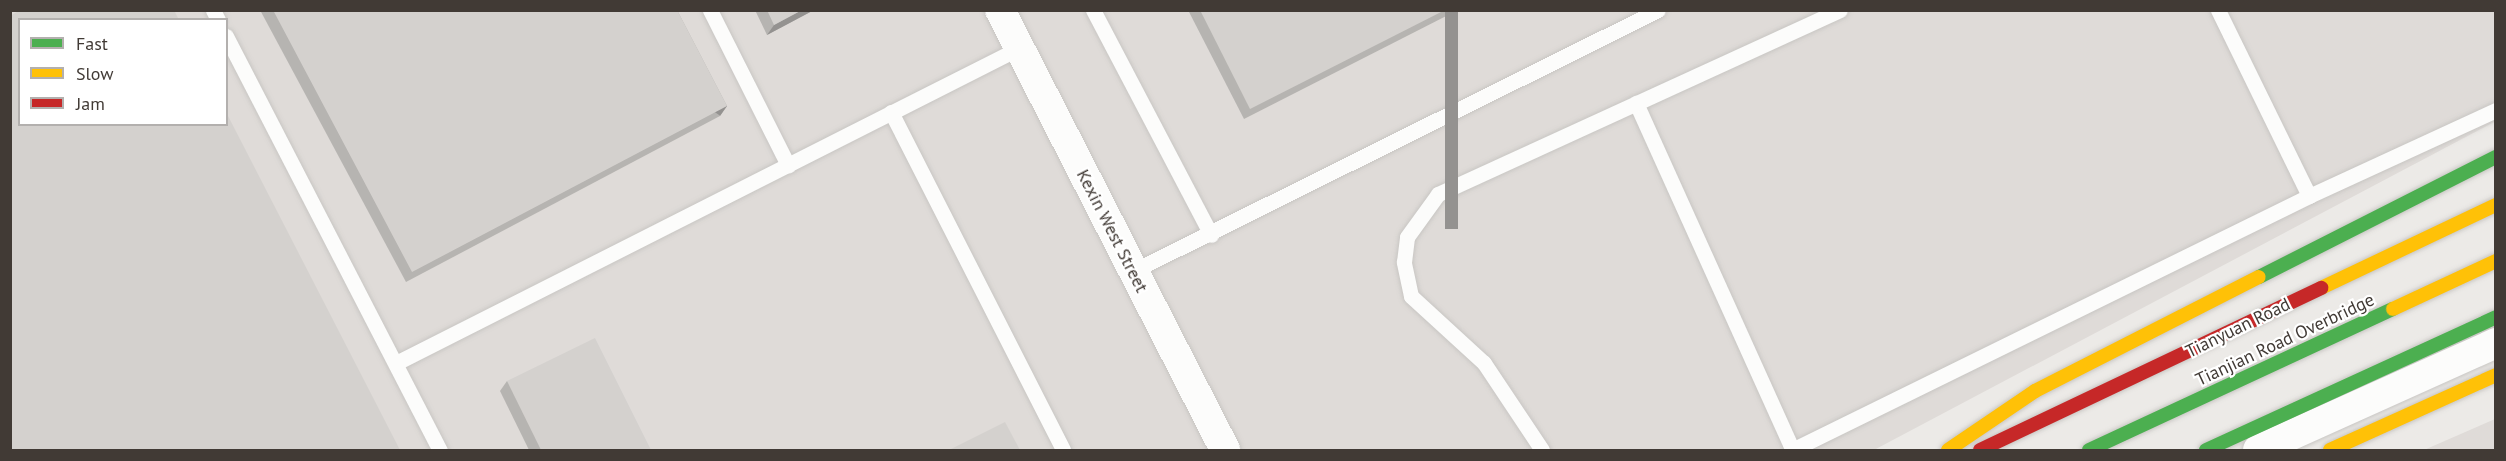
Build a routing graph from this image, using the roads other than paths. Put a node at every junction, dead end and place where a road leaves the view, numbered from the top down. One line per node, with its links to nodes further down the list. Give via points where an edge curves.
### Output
1 (710, 10): 13 (lane)
2 (1000, 10): 8 (street, Kexin West Street)
3 (1094, 10): 16 (lane)
4 (1658, 10): 16 (lane)
5 (1840, 10): 9 (lane)
6 (2218, 10): 14 (lane)
7 (228, 40): 21 (lane)
8 (1018, 48): 11 (lane); 18 (street, Kexin West Street)
9 (1636, 103): 27 (lane, via 1438,194 1407,237 1404,262 1411,296 1484,363); 28 (lane)
10 (2496, 111): 14 (lane)
11 (891, 112): 13 (lane); 25 (lane)
12 (2496, 157): 29 (main road, via 2035,391)
13 (788, 165): 21 (lane)
14 (2309, 196): 23 (lane)
15 (2496, 205): 30 (main road, Tianyuan Road)
16 (1211, 235): 18 (lane)
17 (2496, 261): 31 (main road, Tianjian Road Overbridge)
18 (1133, 271): 26 (street, Kexin West Street)
19 (2496, 317): 32 (main road)
20 (2496, 343): 33 (street)
21 (396, 363): 24 (lane)
22 (2496, 375): 34 (main road)
23 (1811, 446): 28 (lane)
24 (440, 450)
25 (1063, 450)
26 (1225, 450)
27 (1542, 450)
28 (1792, 450)
29 (1948, 450)
30 (1980, 450)
31 (2090, 450)
32 (2206, 450)
33 (2258, 450)
34 (2330, 450)

